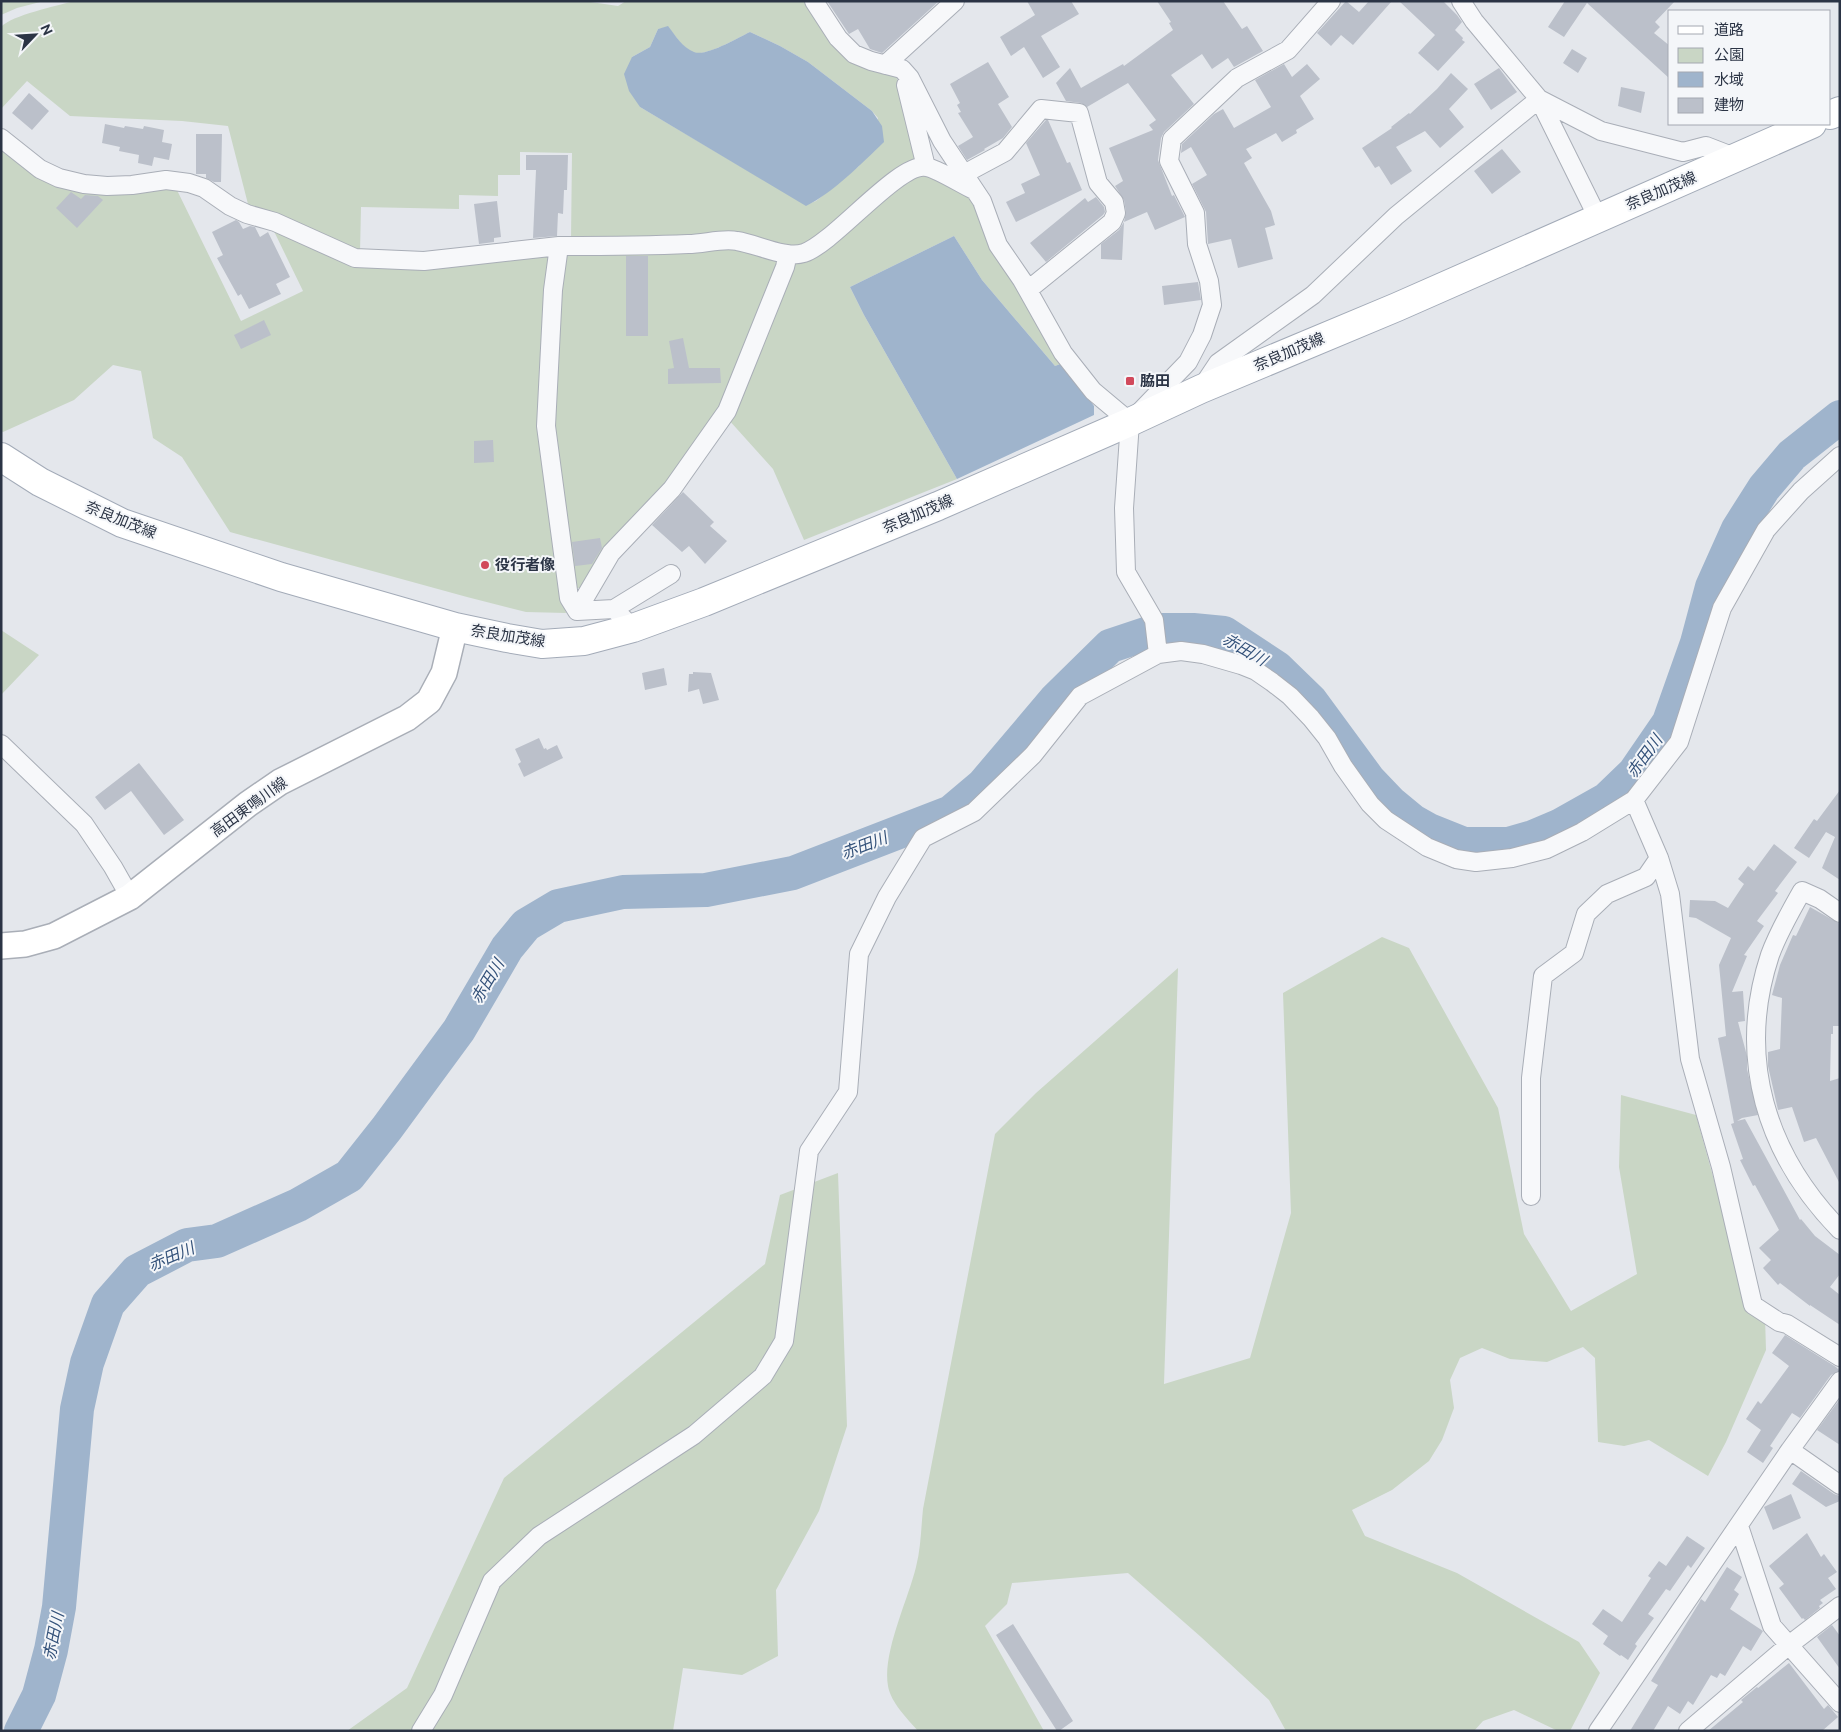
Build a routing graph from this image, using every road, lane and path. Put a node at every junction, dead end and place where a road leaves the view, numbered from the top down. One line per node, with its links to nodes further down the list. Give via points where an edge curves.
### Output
1 (814, 1): 5 (street, via 838,38 854,54)
2 (955, 1): 5 (street)
3 (1331, 1): 18 (street, via 1288,50 1237,78 1172,139 1169,161 1195,213 1197,244 1209,281 1212,305 1188,362)
4 (1461, 1): 6 (street)
5 (893, 67): 10 (street); 11 (street, via 910,78 942,141)
6 (1539, 98): 9 (street, via 1601,131 1683,152 1706,146); 13 (street); 17 (street, via 1396,216 1312,295 1218,364)
7 (1810, 125): 9 (main road, 奈良加茂線)
8 (1, 138): 14 (street, via 40,169 58,178 107,186 166,180 189,183 204,188 247,214 276,222 356,258 424,261)
9 (1737, 158): 13 (main road, 奈良加茂線)
10 (926, 167): 12 (street); 15 (street, via 910,170 813,248 805,253)
11 (964, 174): 12 (street); 16 (street, via 1005,152 1041,109 1078,113 1098,182 1114,202 1116,213 1112,222)
12 (974, 190): 16 (street, via 982,202 998,245)
13 (1598, 218): 17 (main road, 奈良加茂線)
14 (559, 246): 15 (street, via 735,240); 23 (street, via 553,290 546,426 569,598)
15 (788, 254): 23 (street, via 728,411 672,489 611,553)
16 (1028, 290): 18 (street, via 1063,353 1093,391)
17 (1201, 389): 18 (main road, 奈良加茂線)
18 (1130, 422): 25 (main road, 奈良加茂線, via 920,513); 26 (street, via 1124,508 1126,572 1154,620)
19 (1840, 456): 28 (street, via 1801,491 1766,530 1722,608 1679,742)
20 (1, 457): 24 (main road, 奈良加茂線, via 40,482 122,523 280,577)
21 (671, 574): 22 (street)
22 (614, 609): 23 (street); 25 (street)
23 (576, 611)
24 (455, 627): 25 (main road, 奈良加茂線, via 542,644 584,641); 30 (main road, 高田東鳴川線, via 444,673 429,701 407,718 280,782)
25 (633, 628)
26 (1158, 654): 28 (street, via 1181,651 1203,654 1256,671 1272,682 1311,718 1370,804 1386,820 1427,848 1456,859 1493,861 1547,849); 43 (street, via 1080,696 1033,755 974,812 923,838 887,897 859,954 848,1092 809,1151 784,1341 762,1376 694,1435 539,1536 492,1581 443,1695)
27 (1, 744): 30 (street, via 84,824)
28 (1634, 800): 29 (street)
29 (1659, 858): 33 (street, via 1646,877 1607,894 1586,914 1574,953 1543,976 1531,1078); 35 (street, via 1670,894 1690,1059 1721,1167 1753,1305)
30 (130, 897): 32 (main road, 高田東鳴川線, via 54,936)
31 (1840, 913): 34 (street, via 1802,890 1770,955 1759,1002 1757,1052 1764,1100 1780,1148 1807,1193)
32 (1, 946)
33 (1531, 1196)
34 (1840, 1230)
35 (1840, 1357)
36 (1840, 1381): 37 (street)
37 (1790, 1450): 38 (street); 39 (street)
38 (1840, 1485)
39 (1739, 1526): 41 (street, via 1772,1626); 44 (street)
40 (1840, 1606): 41 (street)
41 (1789, 1645): 42 (street); 45 (street)
42 (1840, 1703)
43 (421, 1731)
44 (1598, 1731)
45 (1688, 1731)

